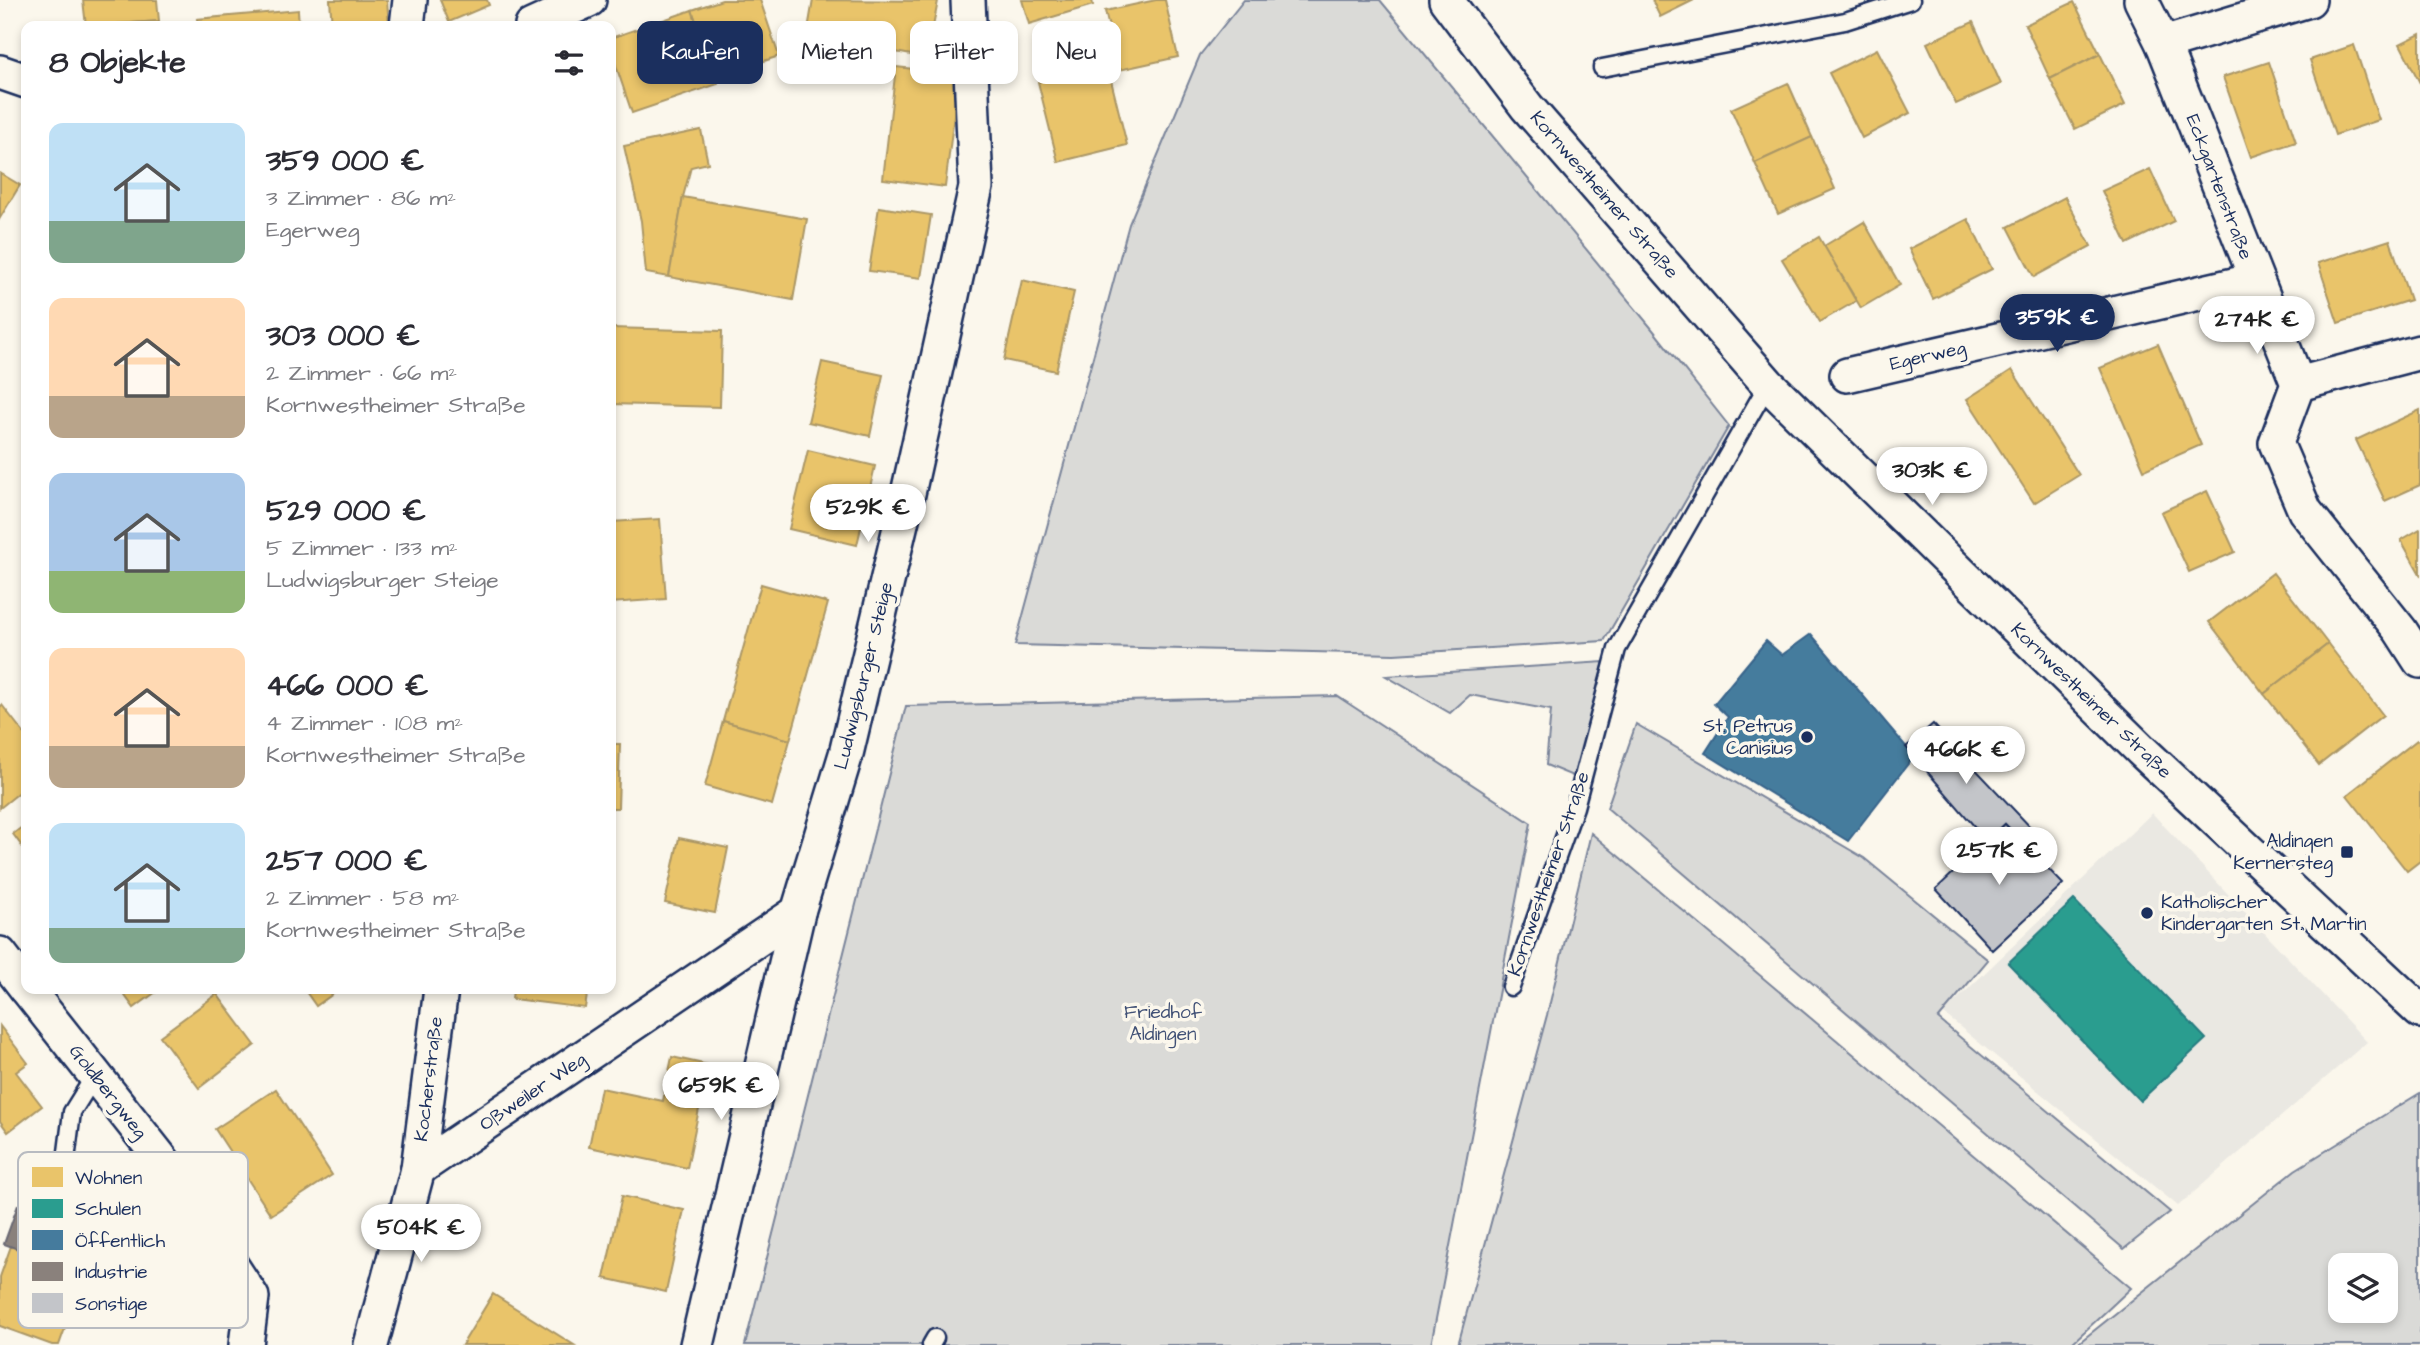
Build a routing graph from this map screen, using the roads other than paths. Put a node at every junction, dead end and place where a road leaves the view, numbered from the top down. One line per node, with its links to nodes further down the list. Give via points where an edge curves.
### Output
1 (410, 0): 8 (street)
2 (589, 0): 9 (street)
3 (968, 0): 20 (street, Ludwigsburger Steige, via 976,187 849,741)
4 (1446, 0): 17 (street, Kornwestheimer Straße, via 1527,107)
5 (1911, 0): 11 (lane, via 1845,22)
6 (2141, 0): 10 (street, Eckgartenstraße)
7 (2309, 0): 10 (street)
8 (408, 21)
9 (543, 21)
10 (2163, 44): 14 (street, Eckgartenstraße)
11 (1602, 68)
12 (0, 72): 13 (street)
13 (21, 79)
14 (2255, 279): 16 (street, Egerweg); 18 (street, Eckgartenstraße)
15 (2420, 352): 18 (street)
16 (1847, 375)
17 (1768, 384): 23 (lane, Kornwestheimer Straße, via 1617,649 1575,807); 26 (street, Kornwestheimer Straße, via 2141,750)
18 (2298, 384): 19 (street, via 2276,443 2305,511)
19 (2420, 661)
20 (798, 912): 30 (street, Oßweiler Weg); 34 (street, Ludwigsburger Steige)
21 (0, 954): 22 (street, Goldbergweg)
22 (21, 980)
23 (1511, 987)
24 (32, 994): 27 (street, Goldbergweg)
25 (440, 994): 30 (street, Kocherstraße)
26 (2420, 1011)
27 (95, 1075): 28 (lane, via 72,1112); 29 (street, Goldbergweg)
28 (67, 1152)
29 (156, 1152)
30 (418, 1169): 33 (street)
31 (248, 1291): 32 (street, Goldbergweg, via 252,1297)
32 (246, 1345)
33 (371, 1345)
34 (697, 1345)

